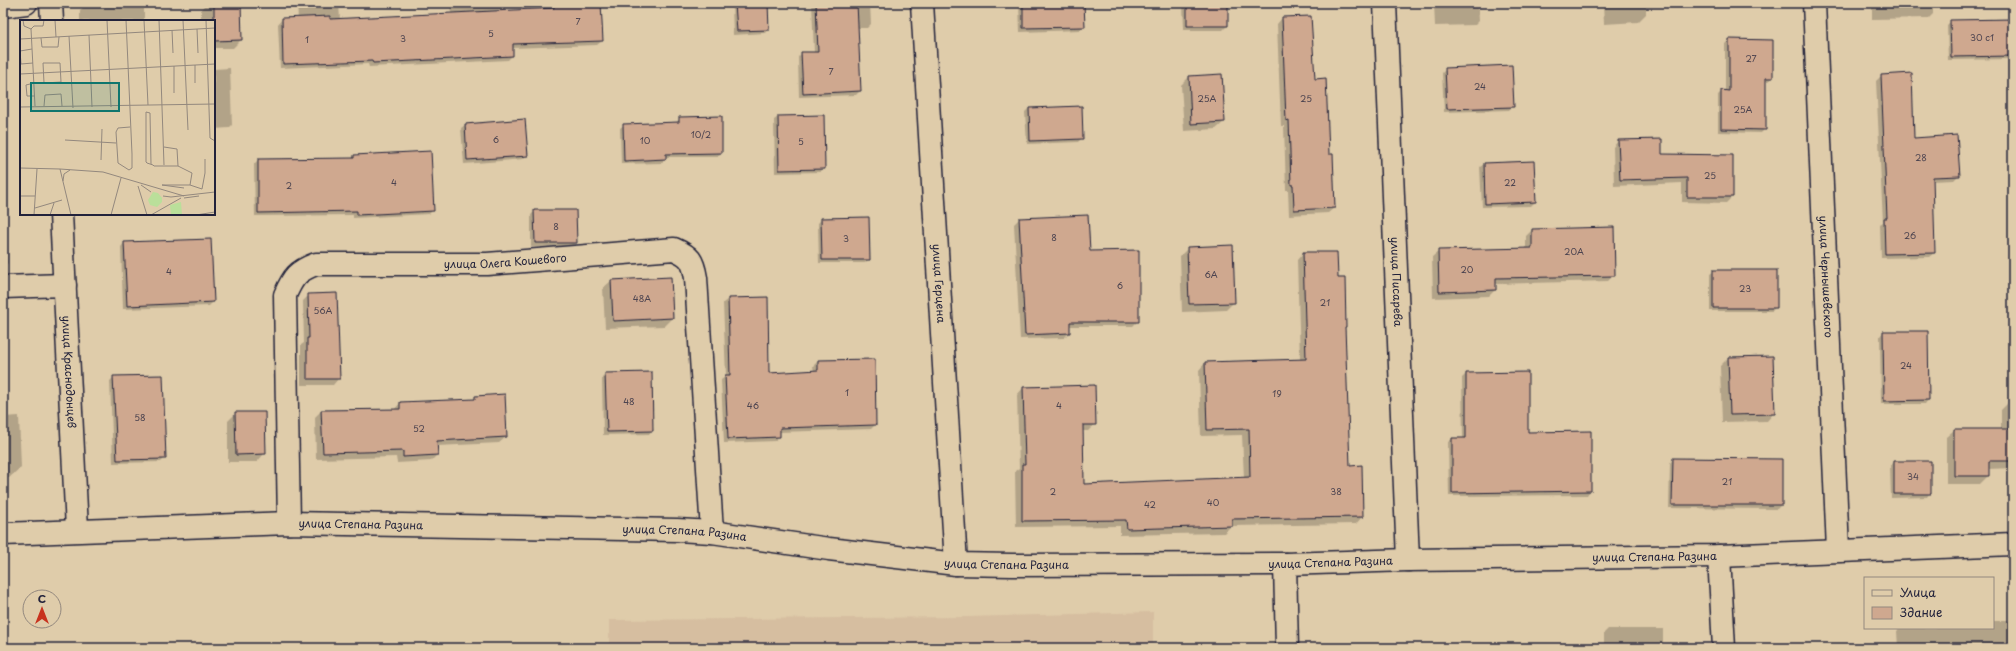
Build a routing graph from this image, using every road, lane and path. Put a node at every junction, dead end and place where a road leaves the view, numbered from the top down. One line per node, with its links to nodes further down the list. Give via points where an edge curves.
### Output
1 (26, 3): 6 (street)
2 (51, 3): 7 (street)
3 (922, 3): 19 (street, улица Герцена)
4 (1385, 3): 18 (street, улица Писарева)
5 (1814, 3): 16 (street, улица Чернышевского)
6 (3, 6)
7 (52, 20)
8 (61, 215): 9 (street, улица Краснодонцев)
9 (65, 285): 10 (street); 12 (street, улица Краснодонцев)
10 (3, 287)
11 (289, 523): 12 (street, улица Степана Разина); 13 (street, улица Степана Разина); 13 (street, улица Олега Кошевого, via 285,295 291,281 302,269 316,264 487,264 674,250 687,255 694,266 696,278)
12 (77, 529): 14 (street, улица Степана Разина)
13 (712, 532): 19 (street, улица Степана Разина)
14 (3, 534)
15 (2013, 544): 16 (street, улица Степана Разина)
16 (1838, 550): 17 (street, улица Степана Разина)
17 (1719, 556): 18 (street, улица Степана Разина); 22 (street)
18 (1408, 560): 20 (street, улица Степана Разина)
19 (956, 564): 20 (street, улица Степана Разина)
20 (1285, 564): 21 (street)
21 (1287, 648)
22 (1724, 648)

